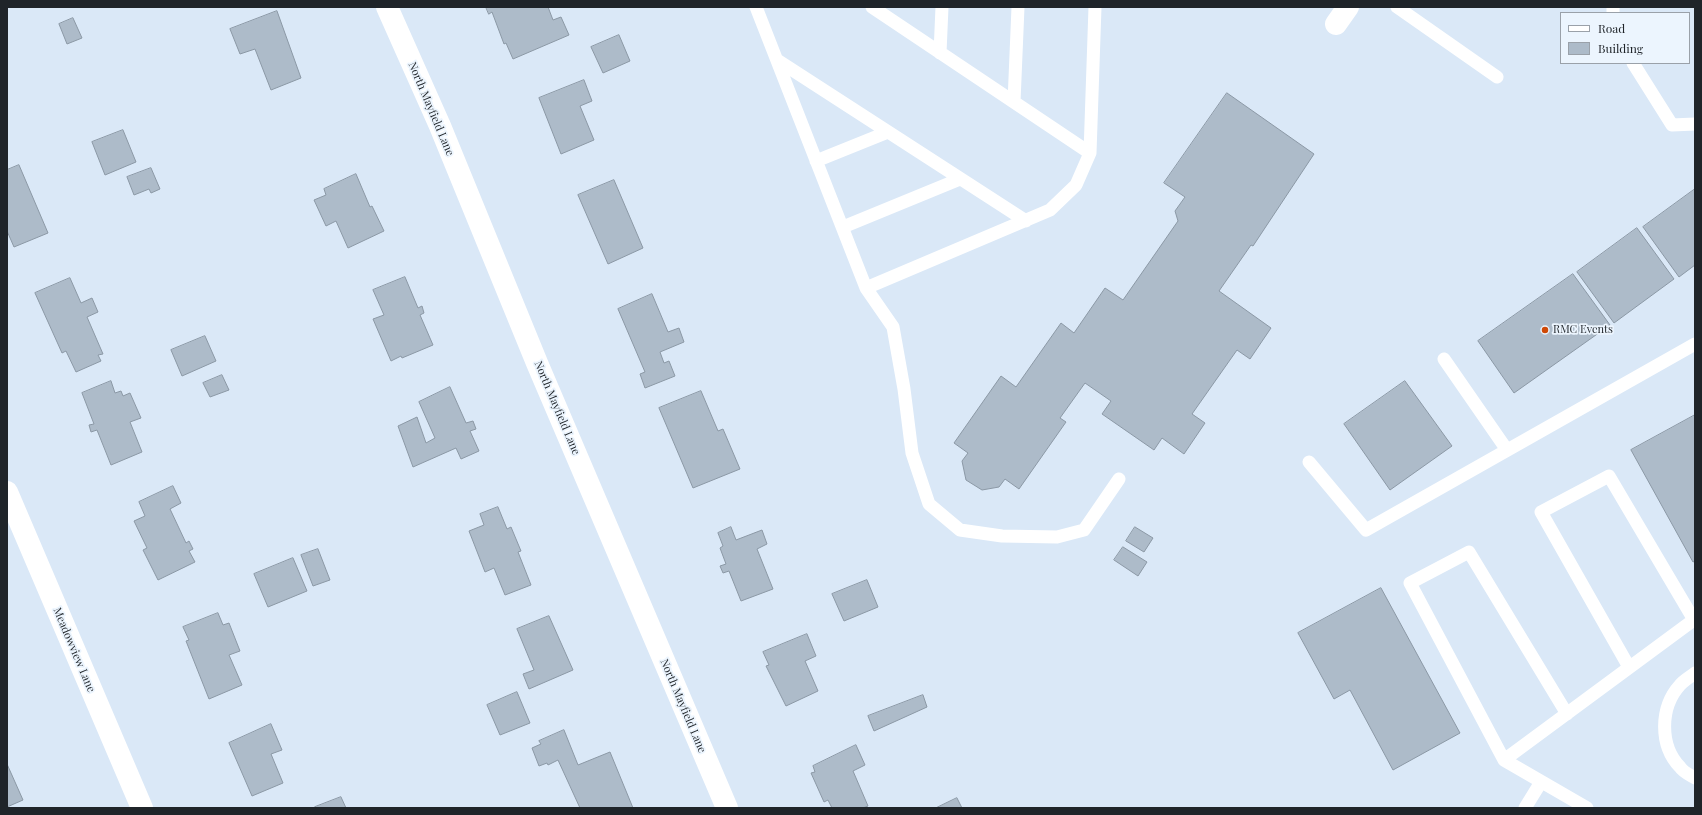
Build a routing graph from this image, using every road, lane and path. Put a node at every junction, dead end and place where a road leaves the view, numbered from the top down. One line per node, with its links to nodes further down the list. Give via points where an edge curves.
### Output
1 (387, 7): 35 (street, North Mayfield Lane, via 440,126 534,355)
2 (756, 7): 9 (lane)
3 (872, 7): 8 (lane)
4 (942, 7): 8 (lane)
5 (1018, 7): 12 (lane)
6 (1095, 7): 15 (lane)
7 (1397, 7): 11 (lane)
8 (940, 53): 12 (lane)
9 (777, 60): 14 (lane); 16 (lane)
10 (1634, 64): 13 (lane, via 1672,126)
11 (1497, 77)
12 (1014, 102): 15 (lane)
13 (1695, 124)
14 (888, 132): 16 (lane); 17 (lane)
15 (1090, 153): 18 (lane, via 1076,185 1050,210)
16 (816, 161): 19 (lane)
17 (960, 179): 18 (lane); 19 (lane)
18 (1026, 221): 20 (lane)
19 (842, 227): 20 (lane)
20 (866, 288): 25 (lane, via 893,327 912,453 929,504 960,530 1002,536 1057,537 1084,530)
21 (1695, 344): 23 (lane)
22 (1444, 359): 23 (lane)
23 (1507, 450): 24 (lane, via 1366,530)
24 (1309, 462)
25 (1119, 479)
26 (7, 492): 34 (street, Meadowview Lane)
27 (1694, 620): 28 (lane); 28 (lane, via 1609,476 1541,512)
28 (1629, 668): 30 (lane)
29 (1695, 674): 32 (lane, via 1680,684 1671,698 1664,730 1668,749 1680,768)
30 (1567, 714): 31 (lane); 31 (lane, via 1469,552 1410,583)
31 (1504, 760): 33 (lane)
32 (1695, 778)
33 (1541, 782): 36 (lane); 37 (lane)
34 (142, 808)
35 (727, 808)
36 (1525, 808)
37 (1587, 808)

